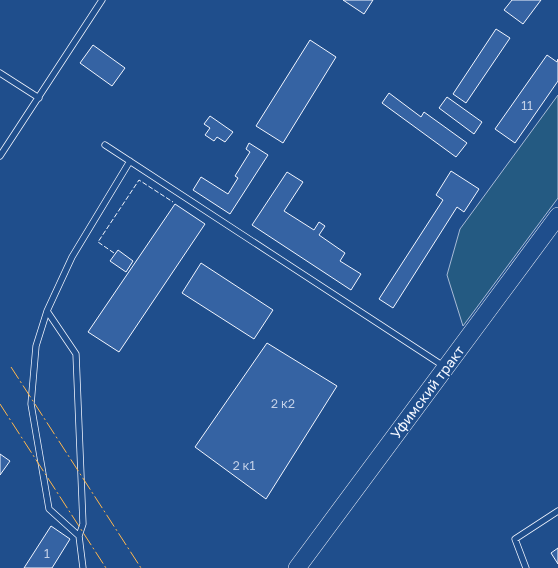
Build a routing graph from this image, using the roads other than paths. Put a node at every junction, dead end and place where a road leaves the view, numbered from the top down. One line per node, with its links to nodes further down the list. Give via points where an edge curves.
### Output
1 (102, 0): 3 (lane)
2 (0, 73): 3 (lane)
3 (39, 98): 5 (lane)
4 (105, 145): 6 (lane)
5 (0, 156)
6 (130, 161): 8 (lane, via 72,257); 9 (lane)
7 (558, 216): 9 (main road, Уфимский тракт)
8 (48, 311): 11 (lane, via 76,354 83,524); 11 (lane, via 36,346 31,404 49,509)
9 (445, 367): 13 (main road, Уфимский тракт)
10 (558, 511): 14 (lane, via 516,540)
11 (80, 536): 12 (lane)
12 (83, 568)
13 (297, 568)
14 (526, 568)

